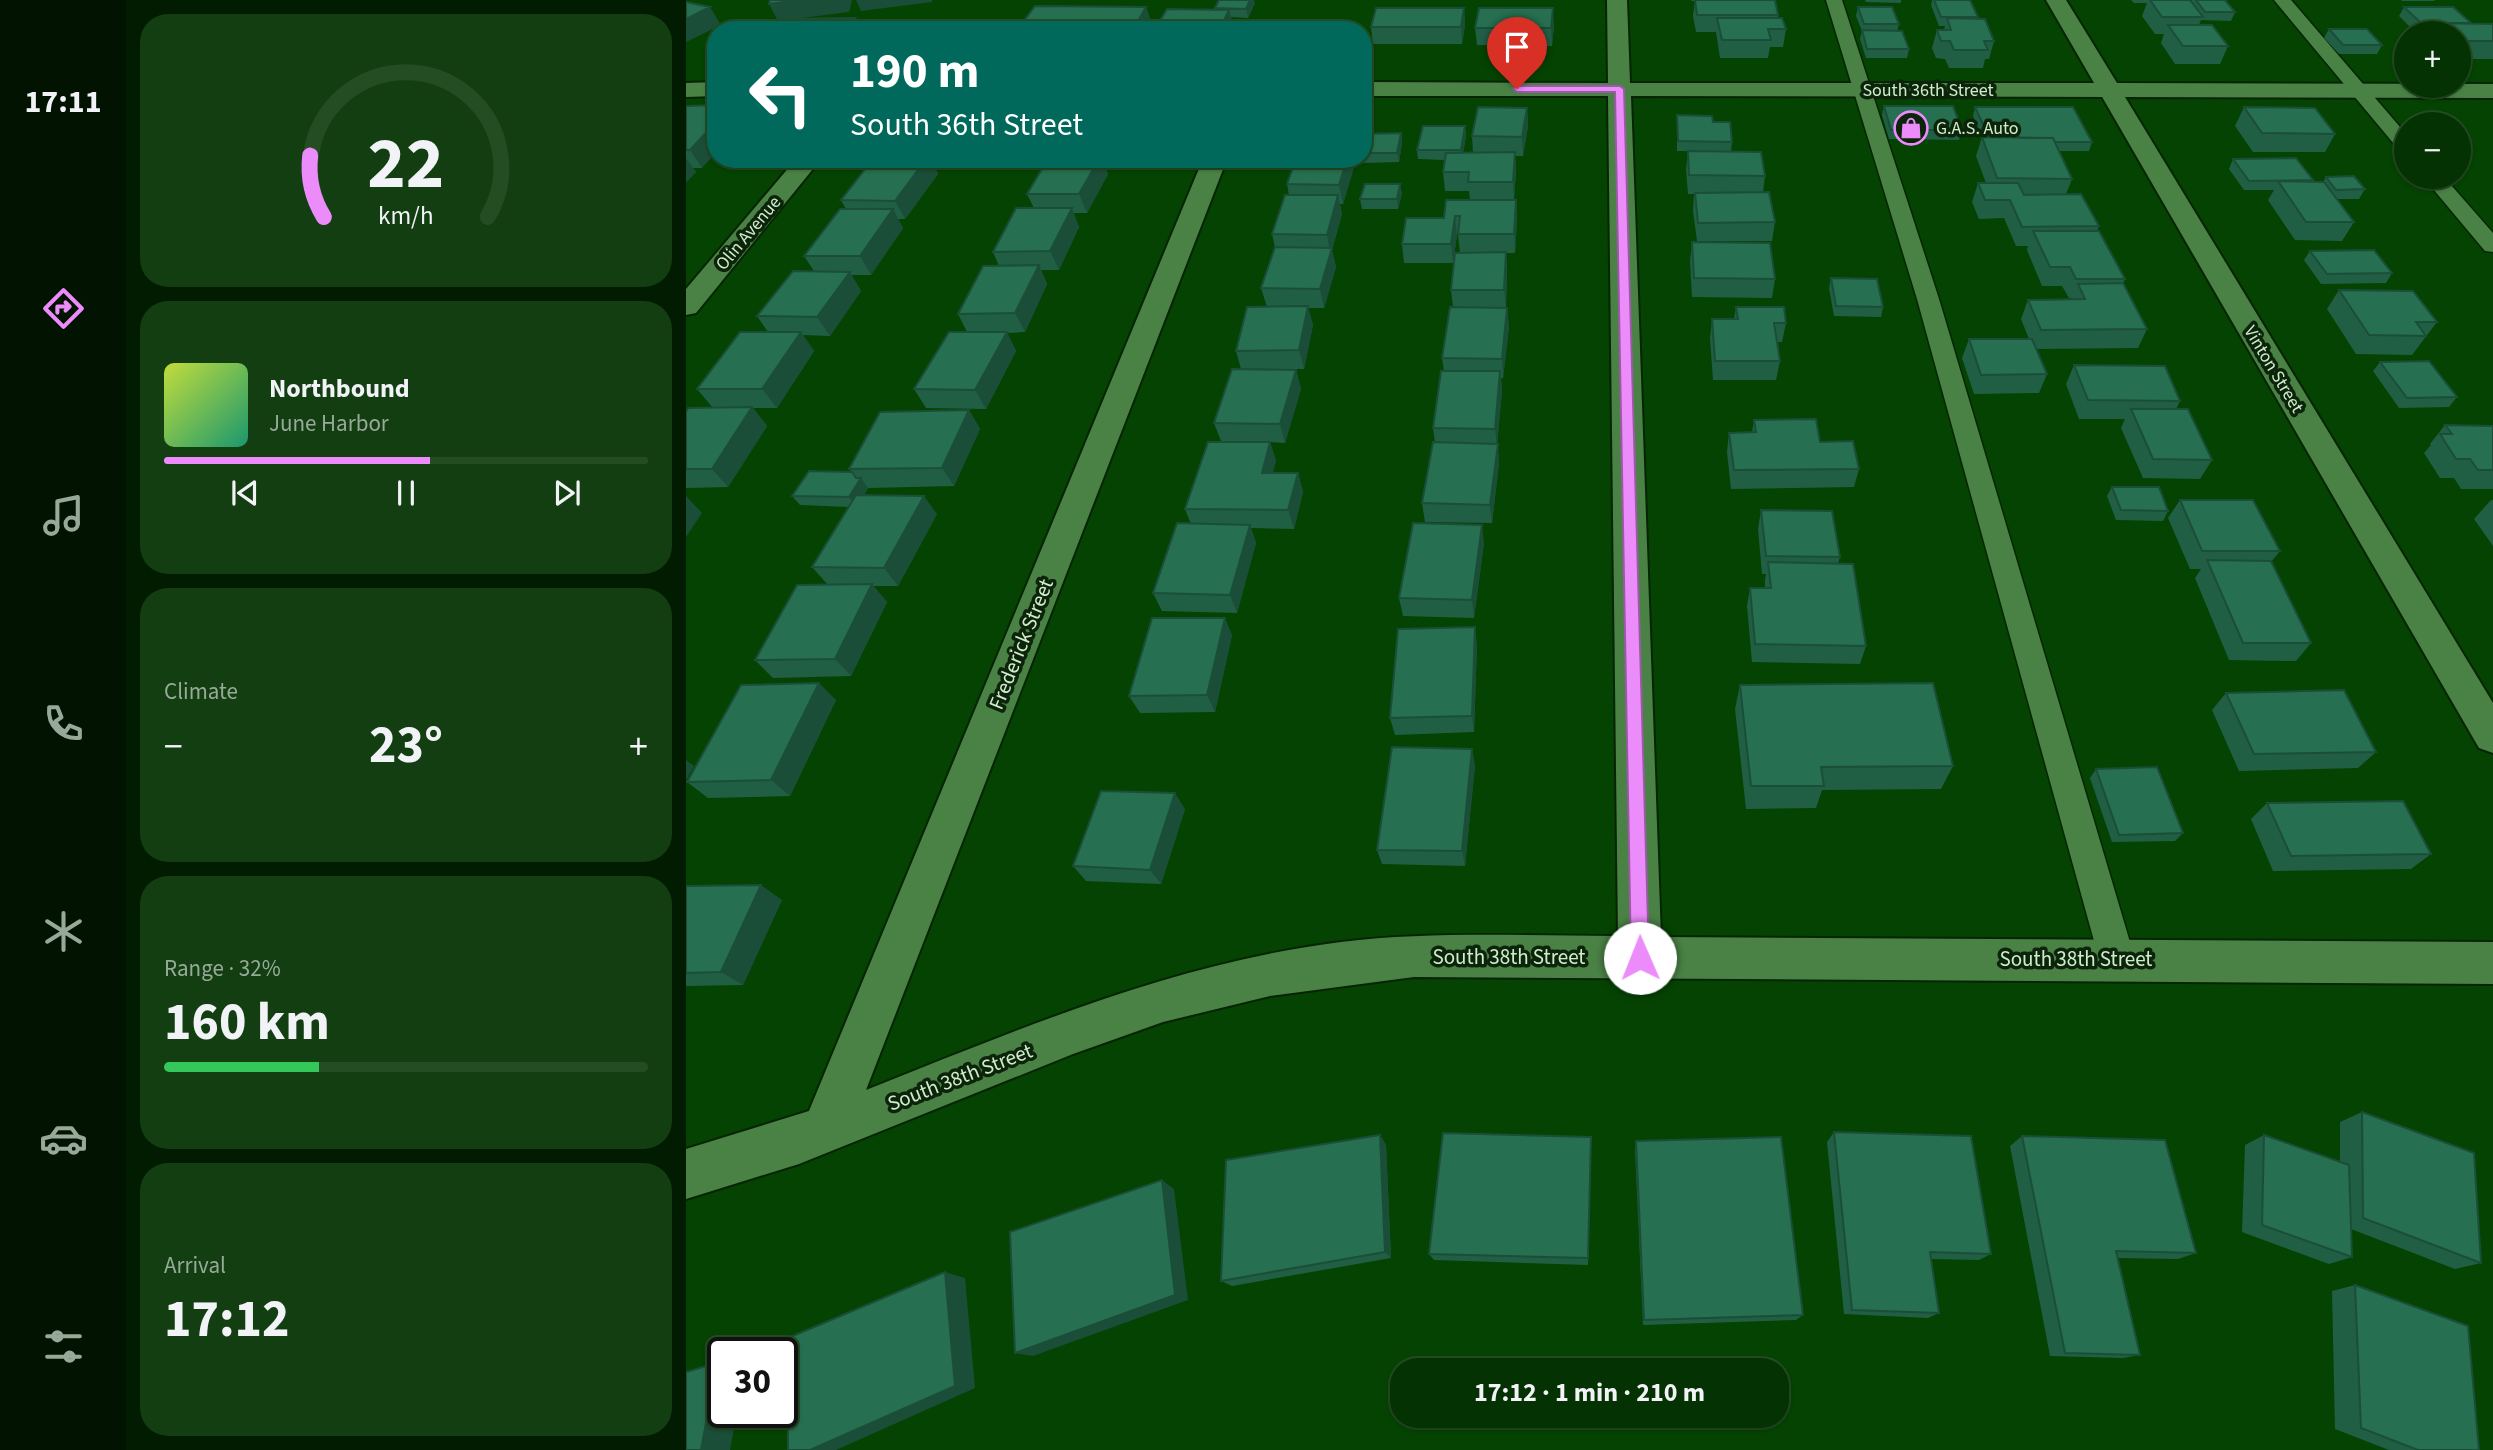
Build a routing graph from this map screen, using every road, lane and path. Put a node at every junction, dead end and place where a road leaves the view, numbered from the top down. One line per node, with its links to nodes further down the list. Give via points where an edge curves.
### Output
1 (1616, 0): 8 (street)
2 (1834, 0): 9 (lane)
3 (2056, 0): 10 (street, Vinton Street)
4 (2282, 0): 11 (lane)
5 (686, 89): 6 (street)
6 (707, 89)
7 (1372, 89): 8 (street, South 36th Street)
8 (1620, 89): 9 (street, South 36th Street); 20 (street)
9 (1860, 90): 10 (street, South 36th Street); 21 (lane, via 1928,299)
10 (2109, 90): 11 (street, South 36th Street); 19 (street, Vinton Street)
11 (2358, 91): 12 (street, South 36th Street); 13 (lane)
12 (2493, 91)
13 (2394, 132)
14 (802, 168): 18 (street, Olin Avenue)
15 (1211, 168): 23 (street, Frederick Street)
16 (2443, 189): 17 (lane)
17 (2493, 246)
18 (686, 307)
19 (2493, 737)
20 (1640, 958): 21 (street, South 38th Street); 23 (street, South 38th Street, via 1413,956 1261,974 1128,1011)
21 (2117, 959): 22 (street, South 38th Street)
22 (2493, 963)
23 (826, 1129): 24 (street, South 38th Street)
24 (686, 1174)

